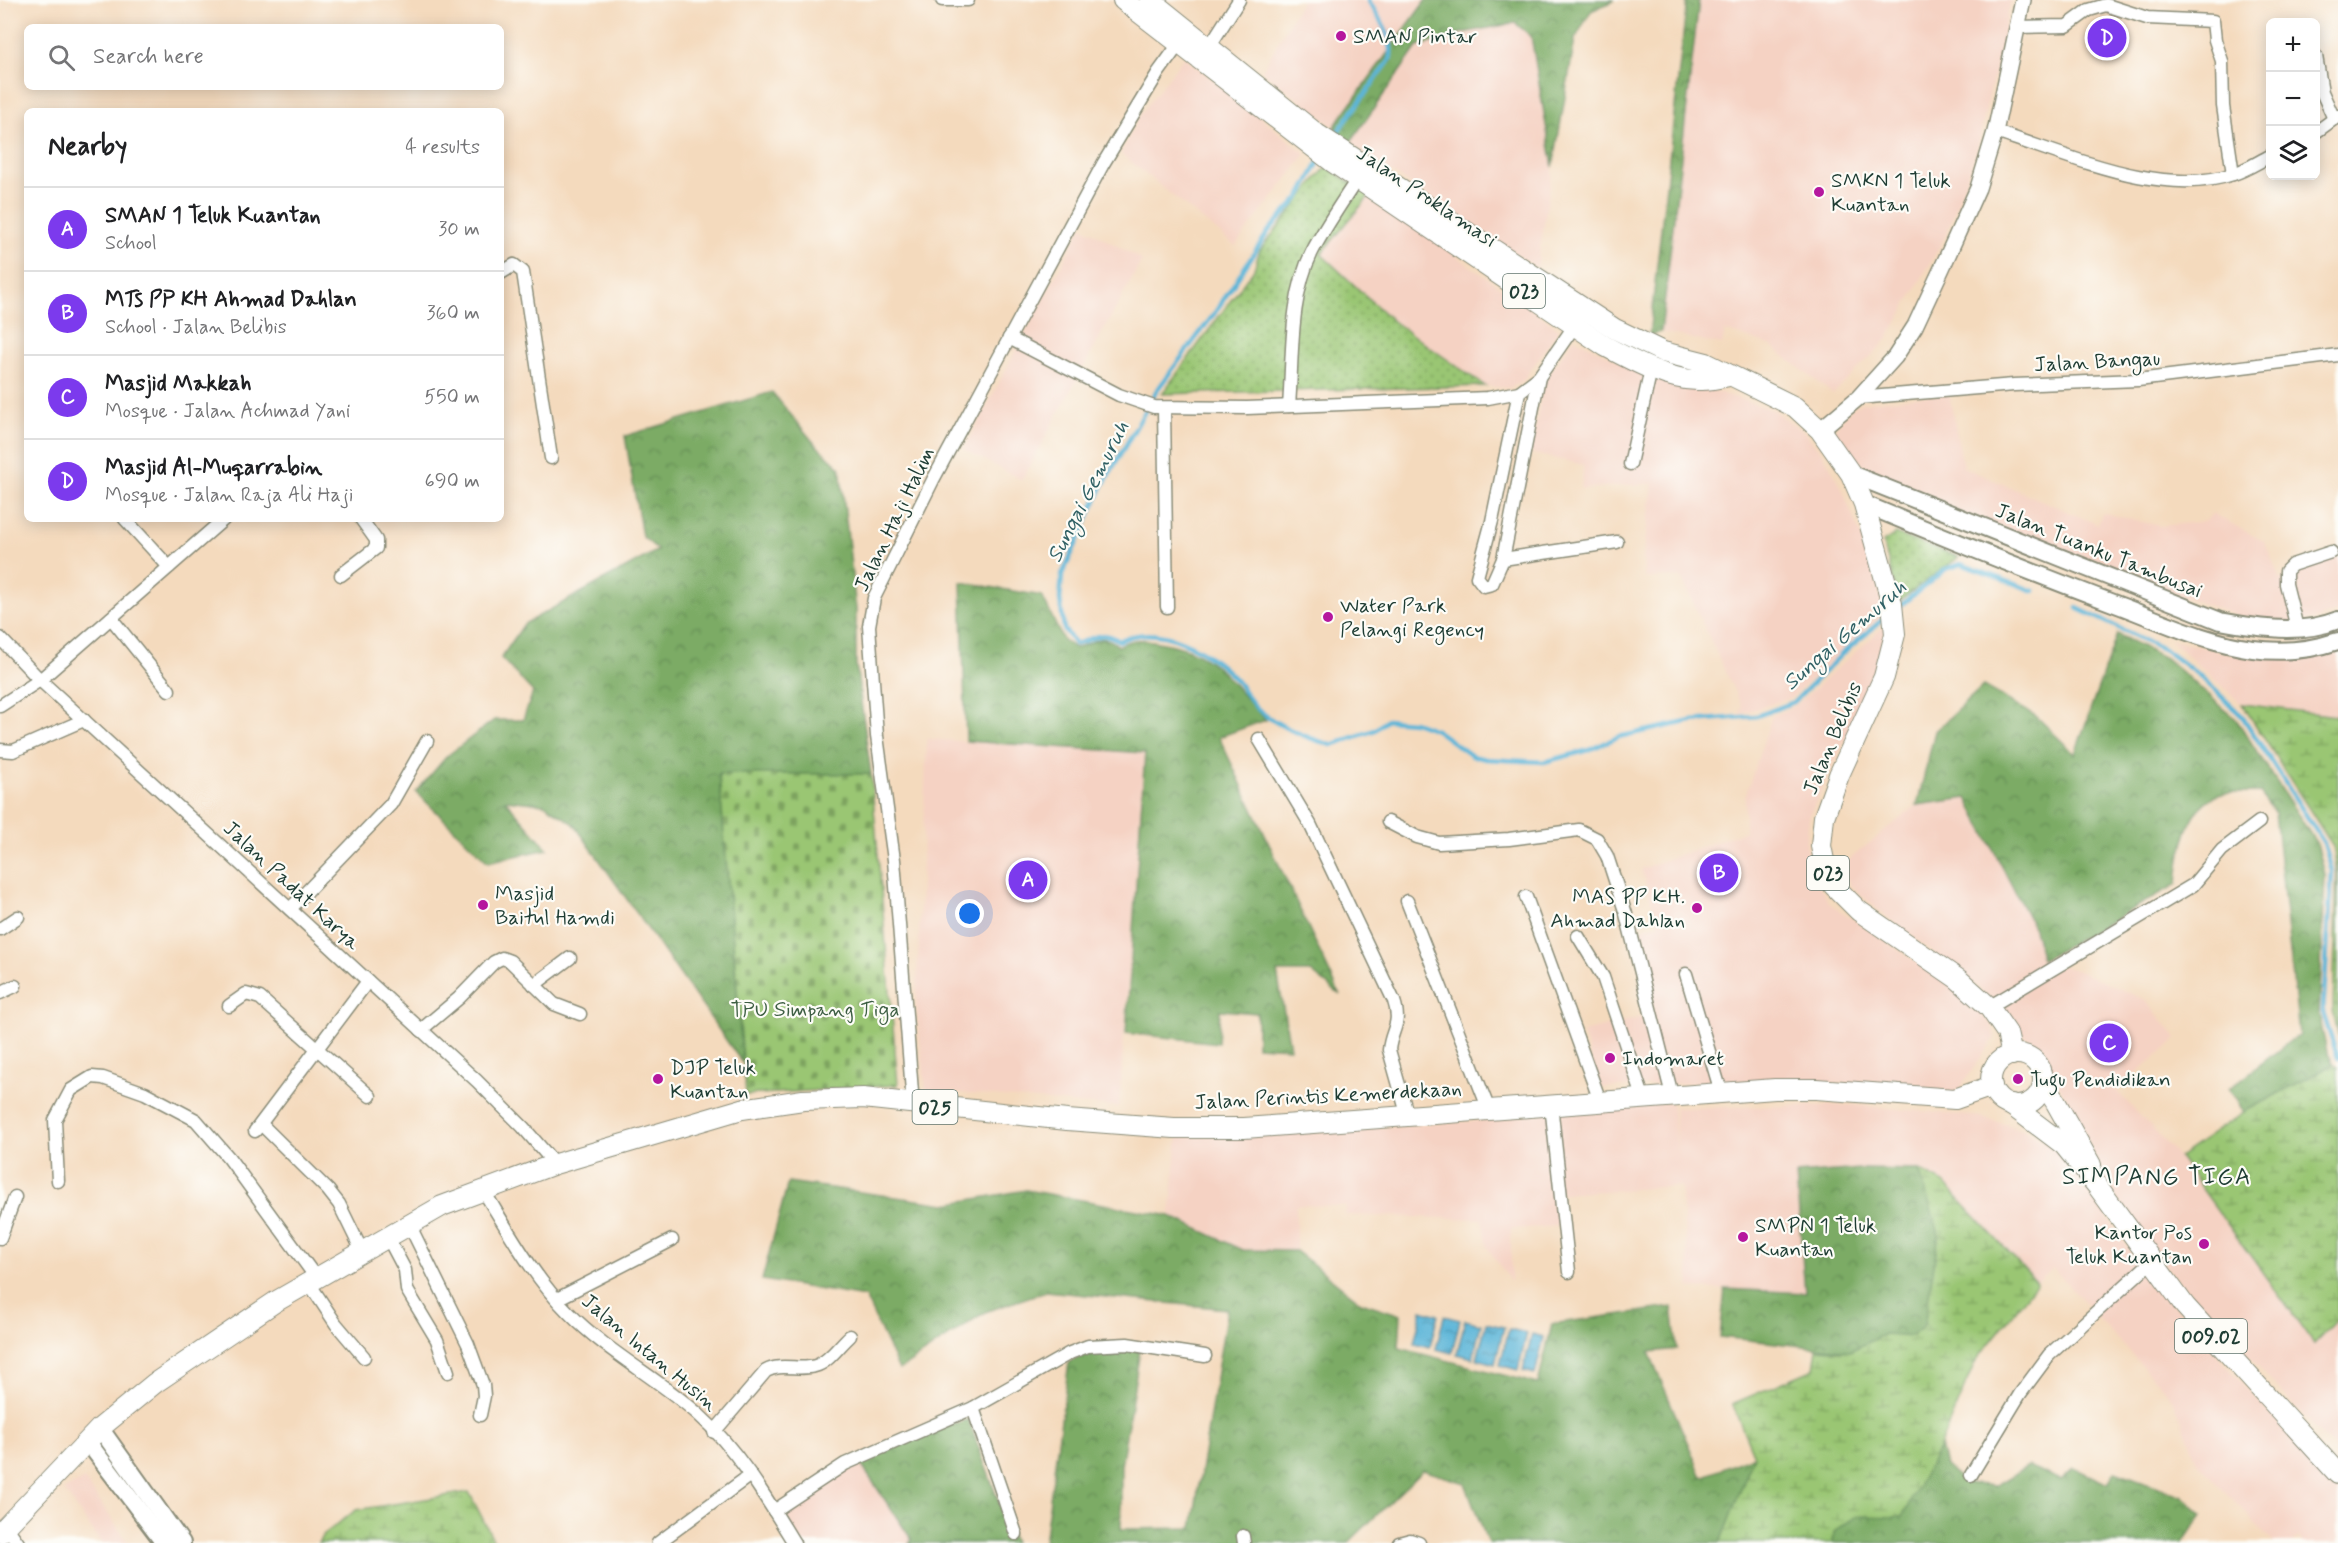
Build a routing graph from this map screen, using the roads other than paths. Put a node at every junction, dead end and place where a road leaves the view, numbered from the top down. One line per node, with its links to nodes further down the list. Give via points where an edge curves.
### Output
1 (942, 0): 2 (street)
2 (968, 0)
3 (1123, 0): 8 (main road, Jalan Proklamasi / 023)
4 (1149, 0): 9 (main road, Jalan Proklamasi / 023)
5 (1239, 0): 9 (street)
6 (2023, 0): 7 (street)
7 (2016, 27): 14 (street); 17 (street, via 2067,26 2089,10 2106,5 2147,18 2213,21 2222,61 2223,106)
8 (1179, 44): 11 (main road, Jalan Proklamasi / 023); 21 (street, Jalan Haji Halim, via 1103,164)
9 (1209, 47): 11 (main road, Jalan Proklamasi / 023)
10 (2319, 72): 12 (street, via 2322,92)
11 (1263, 100): 16 (main road, Jalan Proklamasi / 023)
12 (2336, 117): 13 (street)
13 (2320, 129)
14 (1995, 132): 17 (street, via 2117,171 2159,179 2196,182); 27 (street, via 1978,188 1914,326 1895,357)
15 (2266, 158): 17 (street)
16 (1362, 173): 19 (main road, Jalan Proklamasi / 023); 20 (main road, Jalan Proklamasi / 023); 28 (street, via 1311,254 1296,324)
17 (2233, 174)
18 (504, 271): 31 (street, via 514,265 523,272)
19 (1575, 325): 20 (main road, Jalan Proklamasi / 023); 25 (street)
20 (1610, 337): 23 (main road, Jalan Proklamasi / 023); 24 (main road, Jalan Proklamasi / 023, via 1706,363)
21 (1009, 338): 29 (street, via 1139,402); 84 (street, Jalan Haji Halim, via 885,574 874,598 869,626 877,736 894,860)
22 (2338, 356): 27 (street, Jalan Bangau, via 2138,380)
23 (1651, 369): 24 (main road, Jalan Proklamasi / 023, via 1699,381); 32 (street)
24 (1729, 376): 30 (main road, Jalan Proklamasi / 023, via 1795,407)
25 (1539, 377): 26 (street); 40 (street)
26 (1519, 392): 28 (street, via 1488,398); 40 (street, via 1477,577 1481,584 1492,584)
27 (1858, 398): 30 (street)
28 (1289, 406): 29 (street)
29 (1159, 407): 43 (street)
30 (1820, 430): 33 (main road, Jalan Proklamasi / 023)
31 (551, 458)
32 (1630, 464)
33 (1851, 474): 34 (main road, Jalan Proklamasi / 023); 46 (main road, Jalan Tuanku Tambusai, via 2220,621 2259,628)
34 (1864, 504): 48 (main road, Jalan Tuanku Tambusai, via 2210,639 2252,649 2283,651 2318,648); 71 (main road, Jalan Belibis / 023, via 1893,613 1892,652 1824,817 1821,846 1826,870 1834,886 1859,911 1958,980)
35 (128, 522): 41 (street)
36 (221, 522): 41 (street)
37 (364, 522): 42 (street, via 376,540 376,548)
38 (1617, 542): 40 (street)
39 (2331, 552): 46 (street, via 2286,571)
40 (1503, 559)
41 (169, 567): 44 (street)
42 (341, 575)
43 (1167, 607)
44 (111, 618): 49 (street); 50 (street)
45 (2338, 620): 46 (main road, Jalan Tuanku Tambusai)
46 (2297, 628)
47 (0, 638): 49 (street, Jalan Padat Karya)
48 (2338, 641)
49 (40, 680): 51 (street); 52 (street, Jalan Padat Karya)
50 (169, 690)
51 (0, 706)
52 (84, 720): 55 (street, via 13,751); 60 (street, Jalan Padat Karya)
53 (1259, 739): 87 (street, via 1310,824 1394,1001 1398,1022 1389,1050)
54 (428, 741): 60 (street, via 391,804)
55 (0, 750)
56 (1388, 822): 79 (street, via 1439,843 1579,830 1597,839 1607,856 1626,914)
57 (2259, 822): 71 (street, via 2222,850 2193,885)
58 (1526, 897): 82 (street)
59 (1407, 901): 86 (street)
60 (290, 909): 66 (street, Jalan Padat Karya)
61 (18, 917): 62 (street)
62 (0, 929)
63 (1578, 936): 81 (street, via 1603,976)
64 (570, 958): 67 (street)
65 (1686, 974): 78 (street)
66 (368, 981): 73 (street, Jalan Padat Karya); 74 (street)
67 (534, 985): 72 (street, via 554,1004); 73 (street, via 510,960 498,960)
68 (15, 986): 69 (street)
69 (0, 993)
70 (229, 1006): 74 (street, via 246,993 261,998)
71 (1989, 1007): 75 (main road, Jalan Belibis / 023, via 2007,1033)
72 (580, 1014)
73 (421, 1029): 88 (street, Jalan Padat Karya, via 523,1127)
74 (317, 1048): 80 (street); 97 (street, via 258,1127 328,1190)
75 (2012, 1055): 76 (main road, via 2035,1061); 77 (main road, via 1998,1063)
76 (2043, 1084): 85 (main road, via 2028,1104); 90 (main road, 009.02, via 2092,1166)
77 (1992, 1086): 78 (main road, Jalan Perintis Kemerdekaan / 025, via 1955,1099 1816,1089); 85 (main road, via 1999,1098)
78 (1722, 1092): 79 (main road, Jalan Perintis Kemerdekaan / 025)
79 (1672, 1095): 81 (main road, Jalan Perintis Kemerdekaan / 025)
80 (370, 1096)
81 (1643, 1097): 82 (main road, Jalan Perintis Kemerdekaan / 025)
82 (1600, 1101): 83 (main road, Jalan Perintis Kemerdekaan / 025)
83 (1551, 1104): 86 (main road, Jalan Perintis Kemerdekaan / 025); 99 (street)
84 (913, 1105): 87 (main road, Jalan Perintis Kemerdekaan / 025, via 1174,1128 1244,1128); 88 (main road, Jalan Perintis Kemerdekaan / 025, via 863,1098 803,1100 742,1109)
85 (2011, 1105): 90 (main road, 009.02, via 2064,1145)
86 (1489, 1110): 87 (main road, Jalan Perintis Kemerdekaan / 025)
87 (1408, 1117)
88 (555, 1164): 91 (main road, Jalan Perintis Kemerdekaan / 025)
89 (58, 1181): 100 (street, via 55,1120 72,1090 92,1077 145,1093 196,1120 241,1173)
90 (2098, 1187): 98 (main road, 009.02)
91 (483, 1190): 93 (main road, Jalan Perintis Kemerdekaan / 025); 101 (street, Jalan Intan Husin)
92 (15, 1197): 95 (street)
93 (409, 1224): 94 (main road, Jalan Perintis Kemerdekaan / 025); 107 (street, via 468,1344 483,1385)
94 (387, 1236): 97 (main road, Jalan Perintis Kemerdekaan / 025); 105 (street, via 405,1270 407,1290 437,1340)
95 (0, 1238)
96 (672, 1240): 101 (street)
97 (362, 1251): 100 (main road, Jalan Perintis Kemerdekaan / 025)
98 (2151, 1262): 110 (main road, 009.02, via 2223,1349); 111 (street, via 2049,1355 2020,1394)
99 (1569, 1272)
100 (313, 1281): 104 (street, via 336,1324); 109 (main road, Jalan Perintis Kemerdekaan / 025, via 155,1383)
101 (557, 1299): 108 (street, Jalan Intan Husin, via 592,1335 681,1400)
102 (850, 1336): 108 (street, via 816,1366 776,1366 766,1371)
103 (1205, 1356): 106 (street, via 1127,1344 1088,1346)
104 (364, 1357)
105 (448, 1372)
106 (973, 1408): 113 (street, via 845,1464); 115 (street)
107 (480, 1415)
108 (714, 1432): 112 (street, Jalan Intan Husin)
109 (93, 1435): 114 (main road, Jalan Perintis Kemerdekaan / 025); 117 (main road); 118 (main road)
110 (2338, 1474)
111 (1971, 1475)
112 (749, 1476): 113 (street, Jalan Intan Husin); 119 (street)
113 (774, 1511): 120 (street, Jalan Intan Husin)
114 (3, 1529): 116 (street)
115 (1016, 1534)
116 (18, 1543)
117 (164, 1543)
118 (182, 1543)
119 (658, 1543)
120 (794, 1543)
121 (1399, 1543): 122 (street)
122 (1419, 1543)

